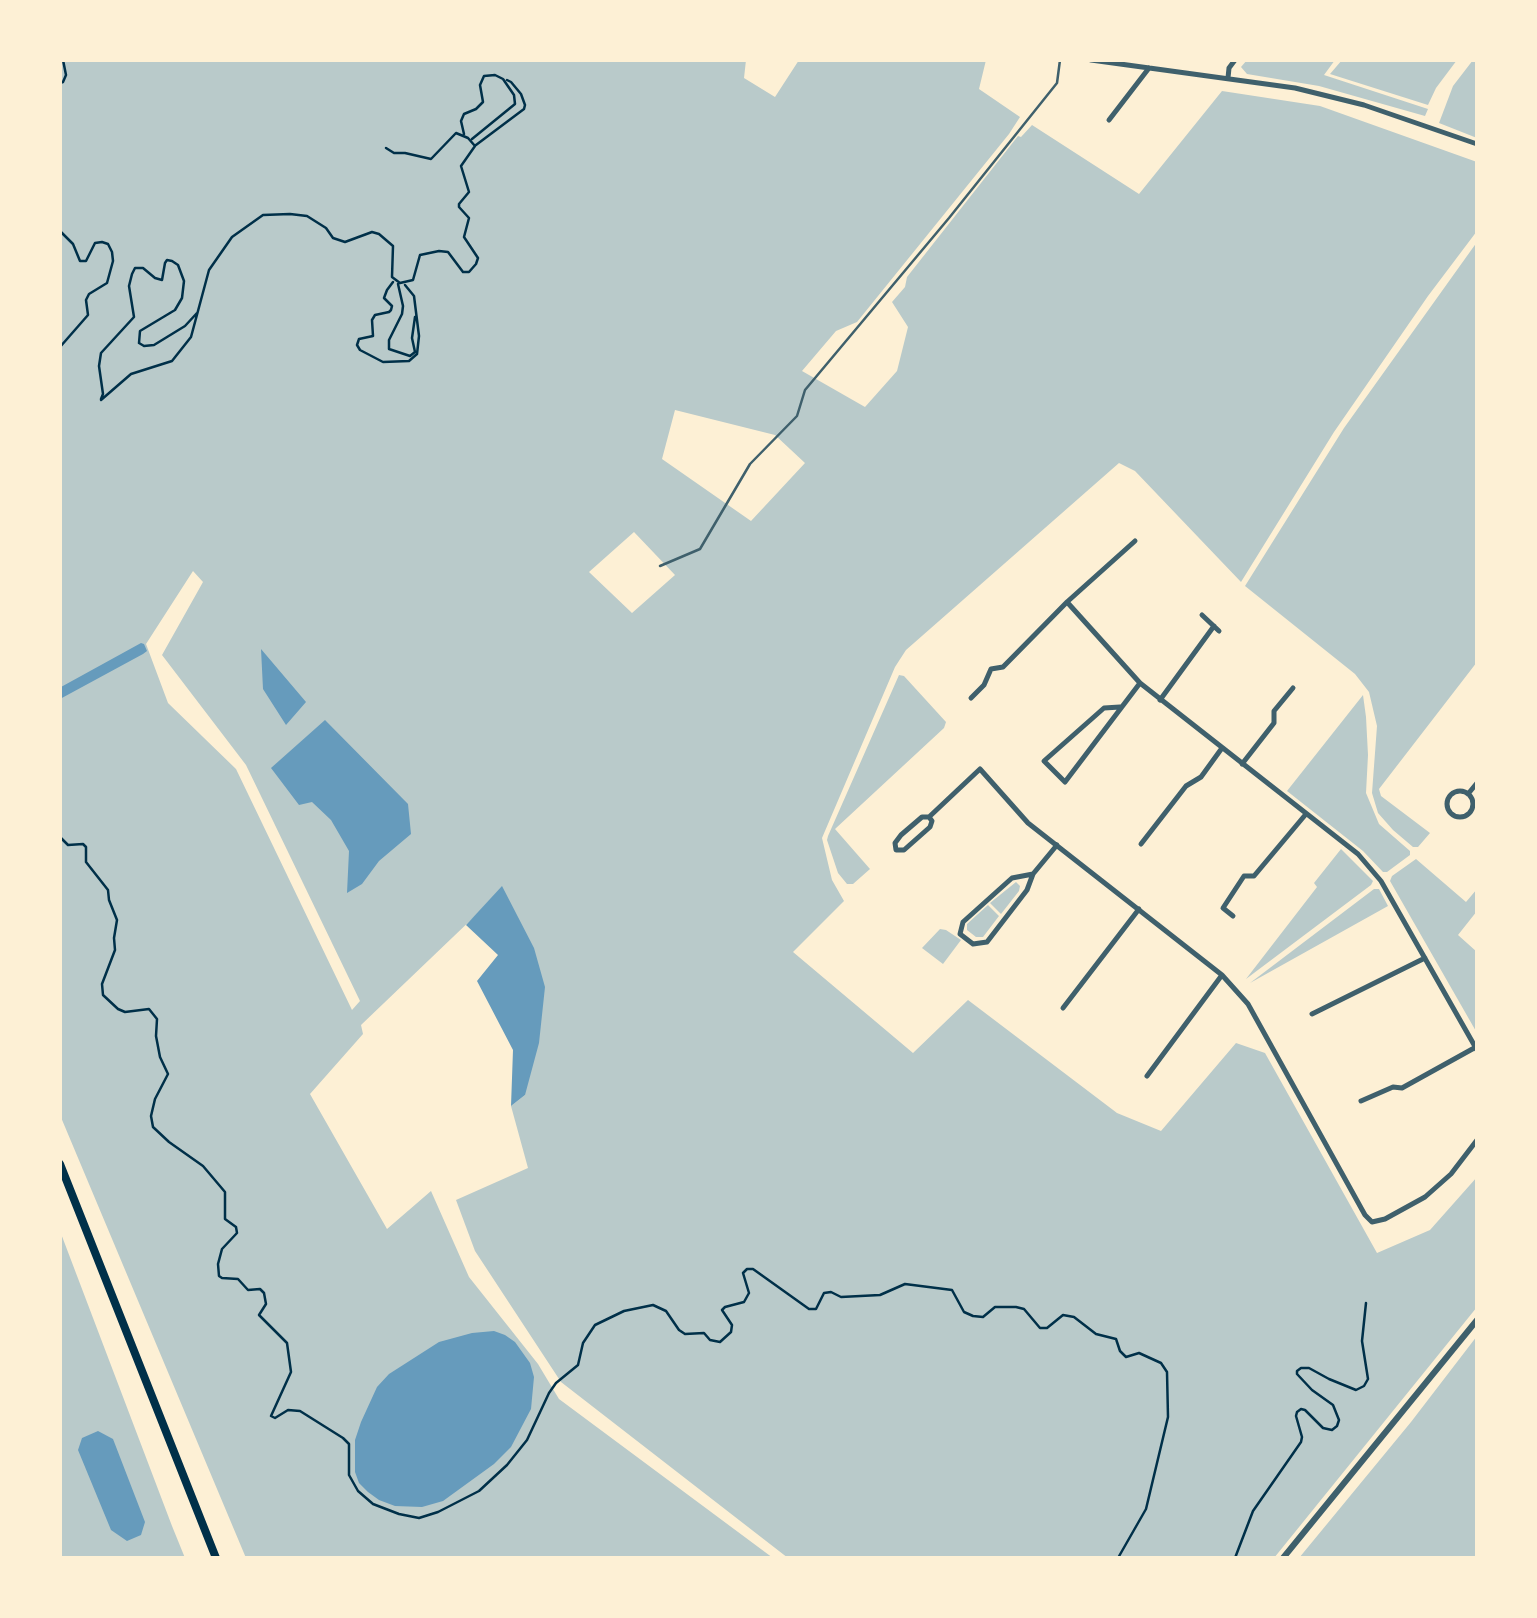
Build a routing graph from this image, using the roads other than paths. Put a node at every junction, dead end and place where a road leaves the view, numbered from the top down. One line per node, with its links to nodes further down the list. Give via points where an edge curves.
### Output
1 (1060, 60): 9 (lane, via 1057,82 805,390 797,416 750,464 700,549)
2 (1091, 60): 4 (street)
3 (1235, 60): 5 (street)
4 (1149, 68): 5 (street); 6 (street)
5 (1228, 78): 7 (street, via 1350,101)
6 (1109, 120)
7 (1477, 144)
8 (1135, 541): 10 (street)
9 (660, 566)
10 (1067, 602): 12 (street); 14 (street, via 1003,667 991,669)
11 (1202, 615): 15 (street, via 1217,628)
12 (1140, 683): 15 (street); 16 (street)
13 (1293, 688): 18 (street)
14 (971, 698)
15 (1160, 700): 17 (street)
16 (1120, 707): 16 (street, via 1065,782 1044,761 1104,708)
17 (1222, 748): 18 (street); 23 (street)
18 (1242, 764): 21 (street)
19 (1477, 783): 20 (street)
20 (1468, 794): 20 (street, via 1472,809 1452,814 1449,798)
21 (1306, 814): 27 (street, via 1254,876 1244,876 1223,908); 28 (street, via 1381,881)
22 (929, 817): 22 (street, via 902,835 896,850 930,827); 24 (street, via 980,769)
23 (1141, 844)
24 (1057, 845): 25 (street); 26 (street)
25 (1032, 874): 25 (street, via 986,942 973,944 960,934 963,922 1012,878)
26 (1139, 909): 29 (street); 30 (street)
27 (1233, 916)
28 (1425, 958): 31 (street); 32 (street)
29 (1222, 975): 33 (street); 35 (street, via 1248,1004 1372,1222 1425,1196)
30 (1062, 1008)
31 (1312, 1014)
32 (1476, 1049): 34 (street)
33 (1147, 1076)
34 (1362, 1101)
35 (1477, 1140)
36 (60, 1164): 38 (highway)
37 (1477, 1320): 39 (street)
38 (216, 1558)
39 (1283, 1558)

